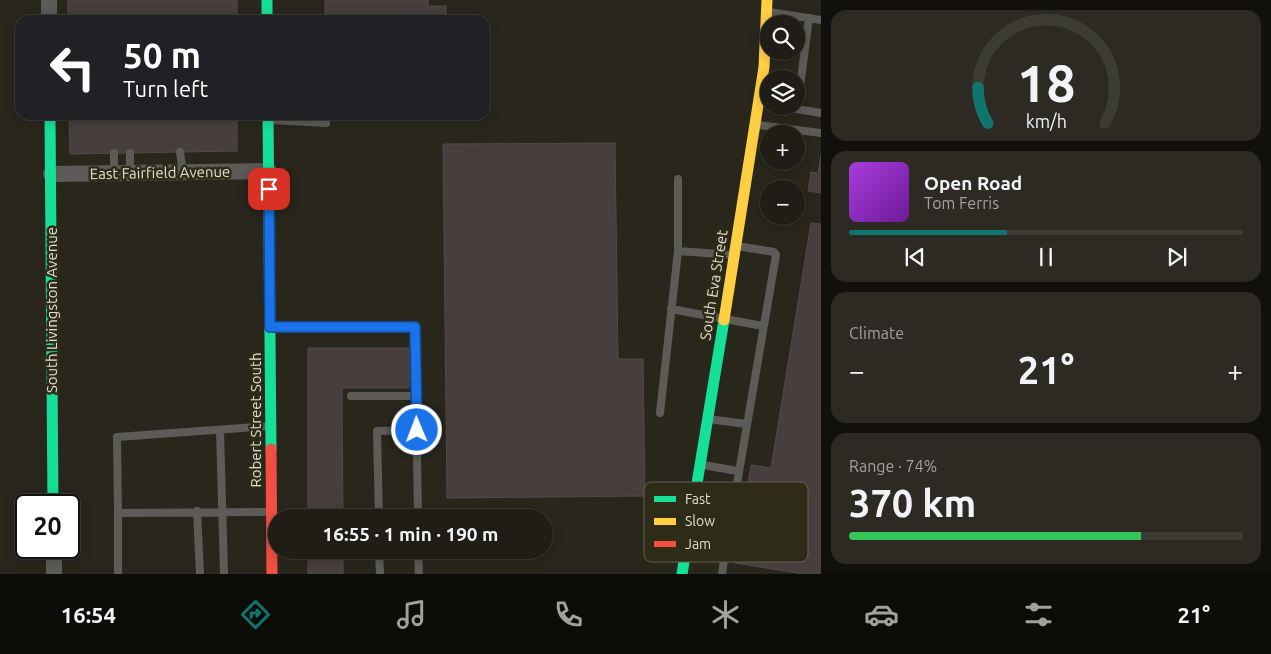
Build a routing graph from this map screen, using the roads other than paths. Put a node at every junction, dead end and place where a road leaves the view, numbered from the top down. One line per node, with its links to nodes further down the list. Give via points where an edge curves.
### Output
1 (48, 0): 4 (street)
2 (267, 0): 5 (street)
3 (767, 6): 6 (lane); 8 (street, South Eva Street)
4 (49, 15)
5 (267, 15)
6 (809, 18): 7 (lane); 9 (lane)
7 (821, 20)
8 (765, 70)
9 (802, 70)
10 (805, 110): 11 (lane)
11 (821, 113)
12 (760, 114): 17 (street, South Eva Street)
13 (50, 120): 25 (street, South Livingston Avenue)
14 (268, 120): 23 (street, Robert Street South)
15 (287, 120): 16 (lane)
16 (326, 124)
17 (756, 124): 18 (lane); 27 (street, South Eva Street)
18 (821, 133)
19 (180, 152): 22 (lane)
20 (114, 153): 24 (lane)
21 (130, 153): 24 (lane)
22 (182, 172): 23 (street, East Fairfield Avenue); 24 (street, East Fairfield Avenue)
23 (269, 172): 32 (street, Robert Street South)
24 (122, 173): 25 (street, East Fairfield Avenue)
25 (51, 174): 45 (street, South Livingston Avenue)
26 (678, 179): 28 (lane)
27 (735, 250): 28 (lane); 30 (street, South Eva Street); 31 (lane, via 774,252 776,255)
28 (678, 251): 29 (lane)
29 (672, 309): 30 (lane); 35 (lane)
30 (724, 320): 31 (lane); 36 (street, South Eva Street)
31 (763, 326): 37 (lane)
32 (270, 327): 34 (lane, via 415,327); 38 (street, Robert Street South)
33 (351, 396): 34 (lane)
34 (416, 396): 40 (lane)
35 (660, 414)
36 (708, 419): 37 (lane); 41 (street, South Eva Street)
37 (746, 424): 42 (lane)
38 (271, 426): 39 (lane); 46 (street, Robert Street South)
39 (220, 430): 50 (lane); 52 (lane, via 117,437)
40 (417, 430): 47 (lane, via 377,431); 48 (lane)
41 (700, 465): 42 (lane); 43 (street, South Eva Street)
42 (738, 471): 44 (lane)
43 (697, 482)
44 (736, 482)
45 (53, 494)
46 (272, 509)
47 (379, 509)
48 (418, 509)
49 (197, 511): 50 (lane); 52 (lane); 59 (lane)
50 (224, 511): 51 (lane); 60 (lane)
51 (268, 512)
52 (118, 513): 58 (lane)
53 (54, 559): 57 (street)
54 (272, 559): 61 (street, Robert Street South)
55 (379, 559): 62 (lane)
56 (418, 559): 63 (lane)
57 (54, 574)
58 (118, 574)
59 (200, 574)
60 (224, 574)
61 (272, 574)
62 (380, 574)
63 (419, 574)

